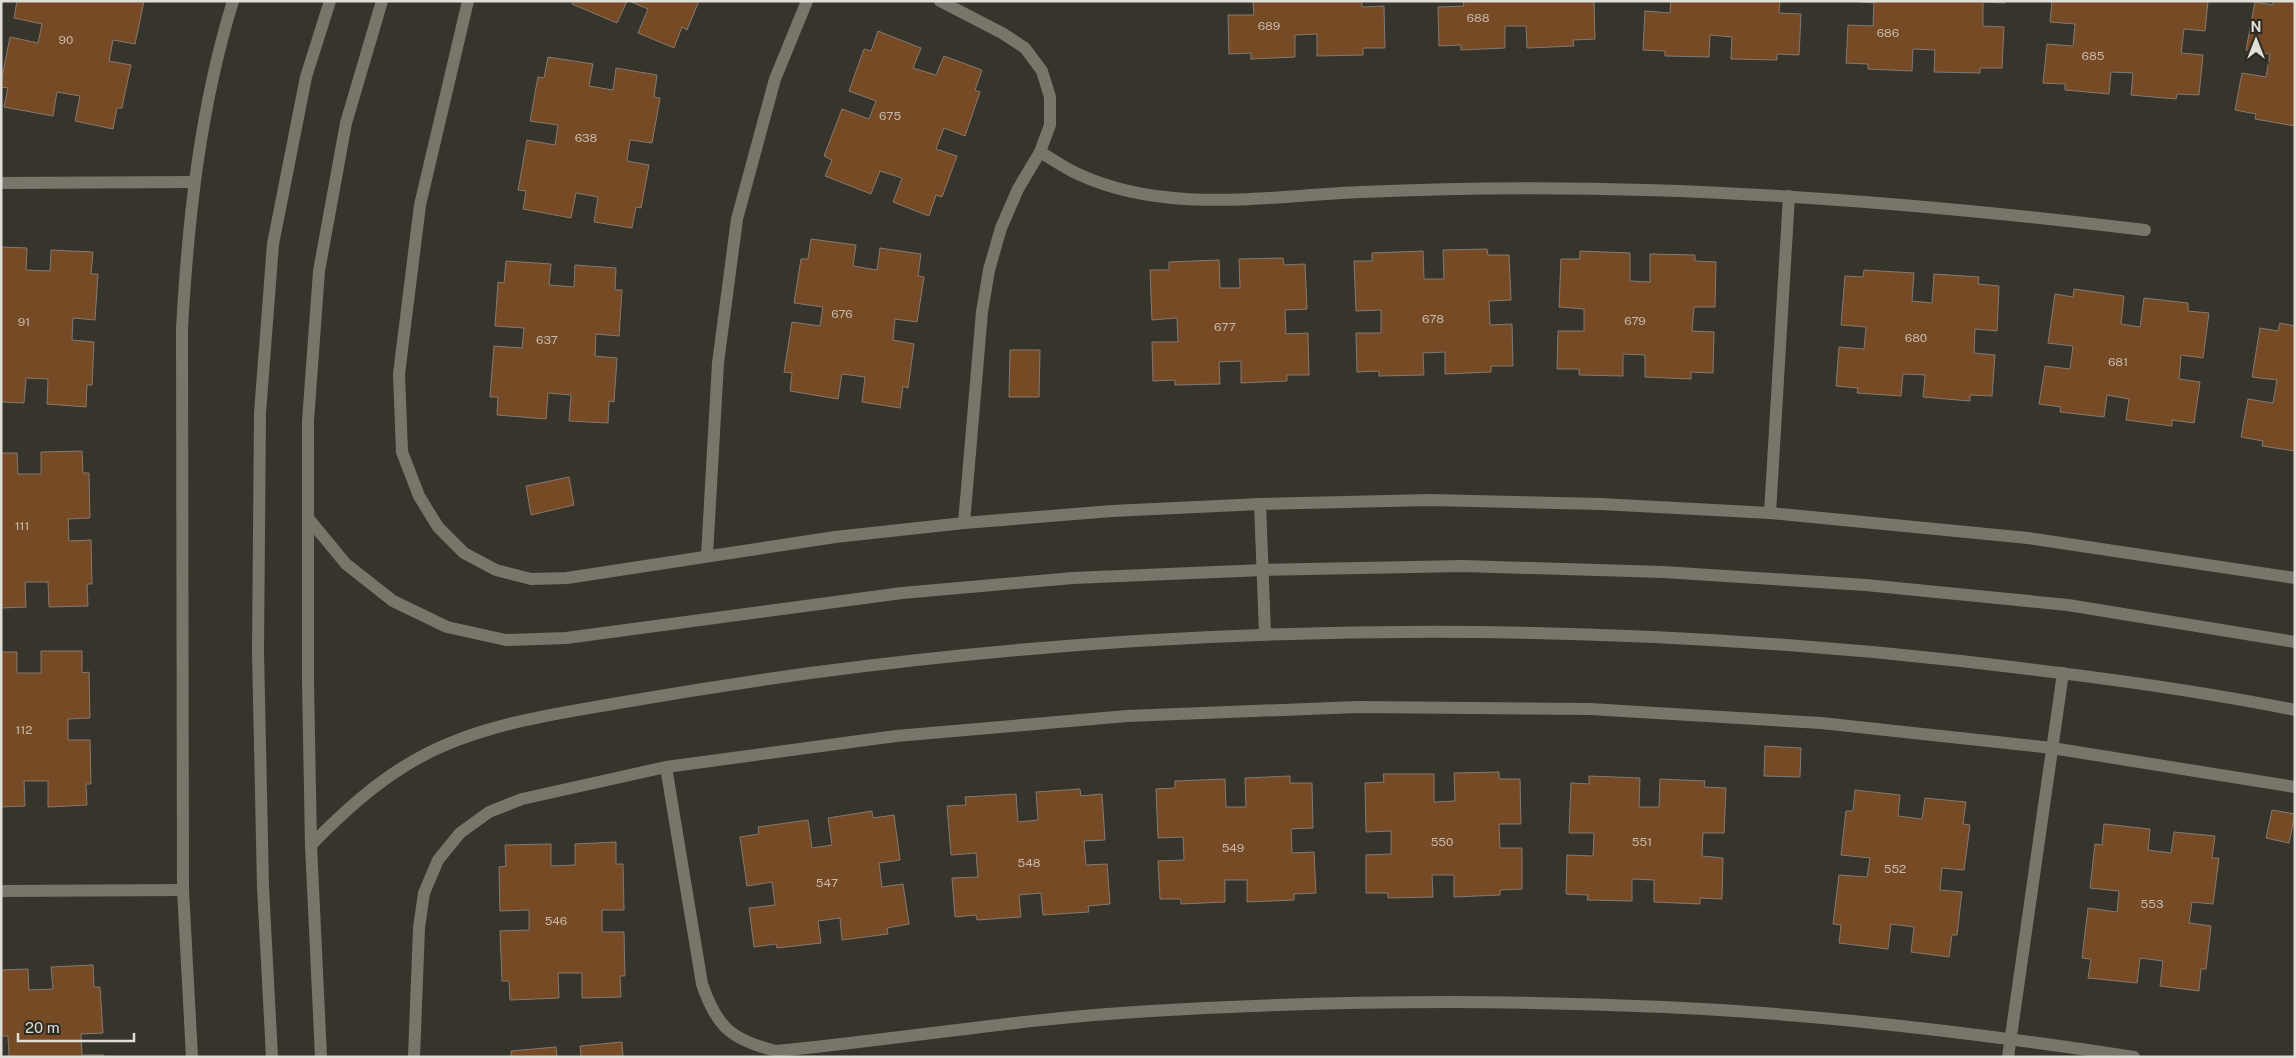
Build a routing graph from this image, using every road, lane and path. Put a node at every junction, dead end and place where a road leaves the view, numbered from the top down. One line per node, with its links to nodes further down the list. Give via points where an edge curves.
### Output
1 (233, 1): 8 (street, via 209,96)
2 (330, 1): 31 (street, via 306,77 273,244 260,414 258,660 263,887)
3 (382, 1): 14 (street, via 346,123 319,271 308,421)
4 (468, 1): 16 (street, via 420,205 399,374 402,452 419,496 438,528 464,553 496,570 531,579 568,578)
5 (807, 1): 16 (street, via 775,79 737,219 718,363)
6 (940, 1): 7 (street, via 1026,48 1042,71 1050,98 1050,125)
7 (1040, 152): 10 (street, via 1078,174 1124,190 1172,198 1504,189); 15 (street, via 1018,189 1001,228 989,270 982,312)
8 (194, 182): 9 (street); 27 (street, via 182,329)
9 (1, 183)
10 (1789, 196): 11 (street, via 2026,215); 13 (street)
11 (2145, 230)
12 (1260, 504): 13 (street, via 1430,500 1601,504); 15 (street); 17 (street)
13 (1770, 513): 18 (street, via 2028,538)
14 (308, 518): 17 (street, via 346,564 393,601 448,627 506,640 566,638 902,593 1073,578); 26 (street)
15 (964, 523): 16 (street)
16 (707, 555)
17 (1263, 570): 19 (street); 20 (street, via 1463,566 1663,572 1866,585 2068,605)
18 (2295, 578)
19 (1265, 633): 21 (street, via 1450,631 1655,636 1859,650); 26 (street, via 1071,645 898,662 725,685 498,726 445,745 396,772 351,805)
20 (2295, 642)
21 (2062, 672): 22 (street); 23 (street)
22 (2295, 710)
23 (2052, 748): 24 (street, via 1821,723 1658,713 1358,707 1127,716 906,735); 25 (street); 29 (street)
24 (666, 767): 29 (street, via 702,984 710,1009 727,1030 749,1044 776,1051 1003,1024 1147,1011 1329,1003 1493,1002 1666,1007 1838,1019); 33 (street, via 522,800 489,812 460,832 438,860 424,893 419,928)
25 (2295, 787)
26 (311, 845): 32 (street)
27 (183, 890): 28 (street); 30 (street)
28 (1, 891)
29 (2011, 1038): 34 (street); 35 (street)
30 (192, 1057)
31 (272, 1057)
32 (321, 1057)
33 (414, 1057)
34 (2008, 1057)
35 (2134, 1057)

